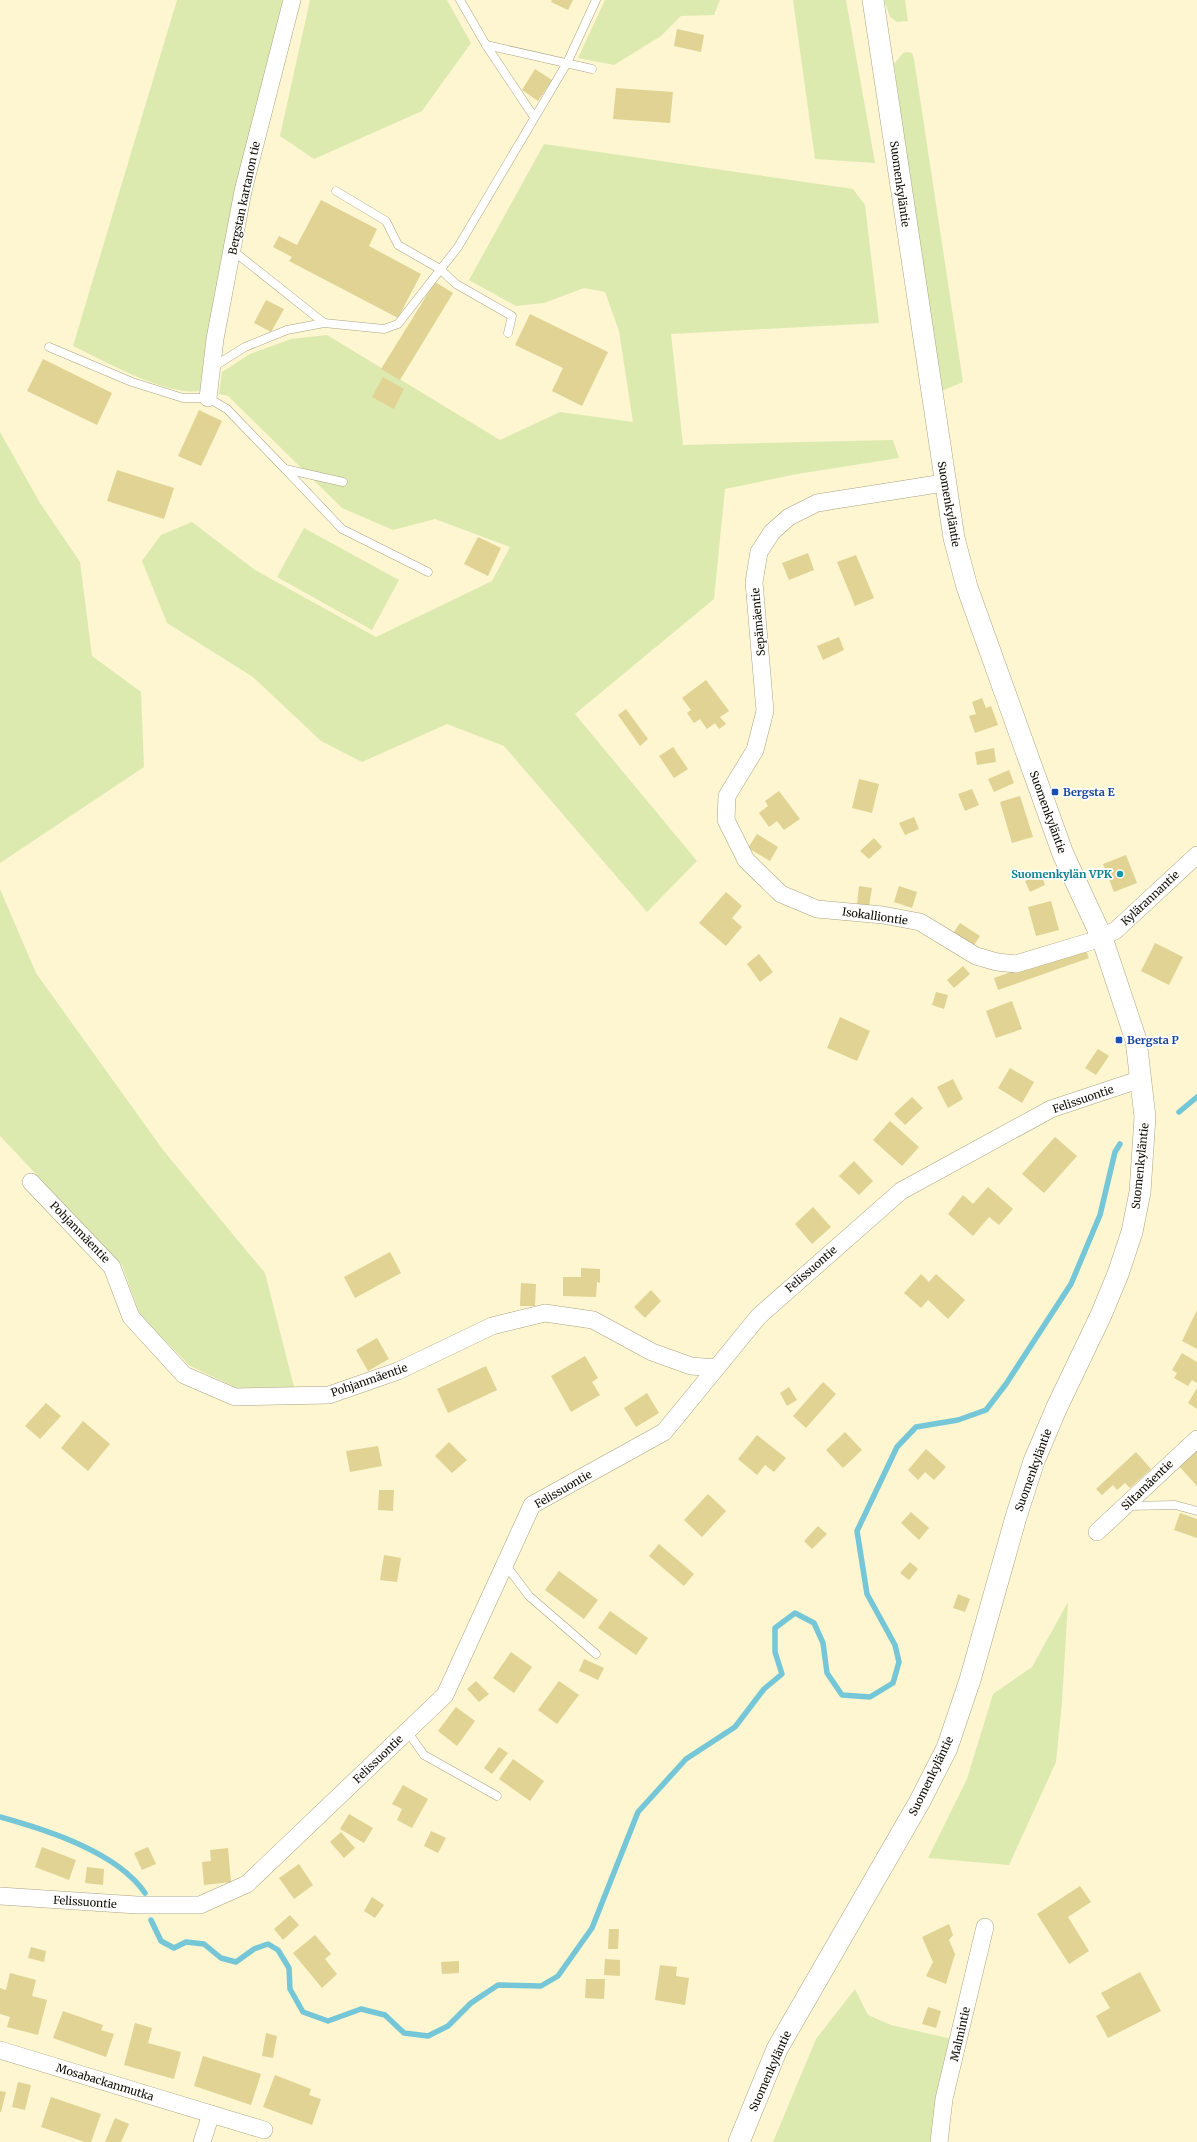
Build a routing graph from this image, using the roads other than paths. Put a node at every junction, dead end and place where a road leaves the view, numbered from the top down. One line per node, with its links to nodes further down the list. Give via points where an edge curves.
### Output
1 (292, 0): 10 (street, Bergstan kartanon tie, via 243,191)
2 (460, 0): 5 (lane)
3 (596, 0): 6 (lane)
4 (873, 0): 19 (street, Suomenkyläntie)
5 (486, 44): 6 (lane); 8 (lane)
6 (567, 63): 7 (lane); 8 (lane)
7 (592, 69)
8 (534, 117): 11 (lane, via 458,247)
9 (336, 191): 11 (lane, via 386,221 398,245)
10 (232, 250): 12 (lane); 15 (street, Bergstan kartanon tie)
11 (440, 269): 12 (lane, via 398,324 384,329); 13 (lane, via 456,284 512,316)
12 (324, 323): 15 (lane, via 287,330 245,347)
13 (508, 332)
14 (48, 347): 16 (lane, via 132,382 183,398)
15 (212, 368): 16 (street, Bergstan kartanon tie)
16 (208, 398): 17 (lane, via 227,409)
17 (285, 469): 18 (lane); 20 (lane, via 342,529)
18 (343, 482)
19 (944, 483): 22 (street, Sepämäentie, via 817,503 789,517 772,532 759,552 754,582 765,711 755,750 727,796 726,820); 23 (street, Suomenkyläntie, via 954,538 967,587 1063,854)
20 (428, 572)
21 (1197, 855): 23 (street, Kylärannantie, via 1116,930)
22 (746, 860): 23 (street, Isokalliontie, via 781,894 817,909 883,915 920,922 976,956 997,962 1016,964)
23 (1102, 938): 24 (street, Suomenkyläntie, via 1136,1040)
24 (1141, 1079): 26 (street, Felissuontie, via 1051,1109 901,1191 759,1316); 41 (street, Suomenkyläntie, via 1145,1117 1144,1154 1132,1232 1101,1315 1034,1461 970,1680 947,1748 920,1801 777,2049)
25 (31, 1182): 26 (street, Pohjanmäentie, via 112,1267 131,1317 184,1375 235,1397 329,1395 398,1371 492,1326 545,1313 593,1320 652,1352 691,1366)
26 (716, 1368): 31 (street, Felissuontie, via 664,1432 532,1505)
27 (1197, 1438): 28 (street, Siltamäentie)
28 (1125, 1506): 29 (lane, via 1175,1505); 30 (street, Siltamäentie)
29 (1197, 1511)
30 (1097, 1532)
31 (505, 1564): 32 (lane, via 529,1596); 33 (street, Felissuontie, via 445,1695)
32 (596, 1654)
33 (407, 1731): 34 (lane, via 424,1755); 35 (street, Felissuontie, via 248,1884 200,1905 137,1905)
34 (497, 1796)
35 (0, 1896)
36 (985, 1927): 42 (street, Malmintie, via 944,2100)
37 (0, 2050): 38 (street, Mosabackanmutka)
38 (211, 2114): 39 (street, Mosabackanmutka); 40 (street)
39 (264, 2130)
40 (202, 2142)
41 (739, 2142)
42 (939, 2142)

